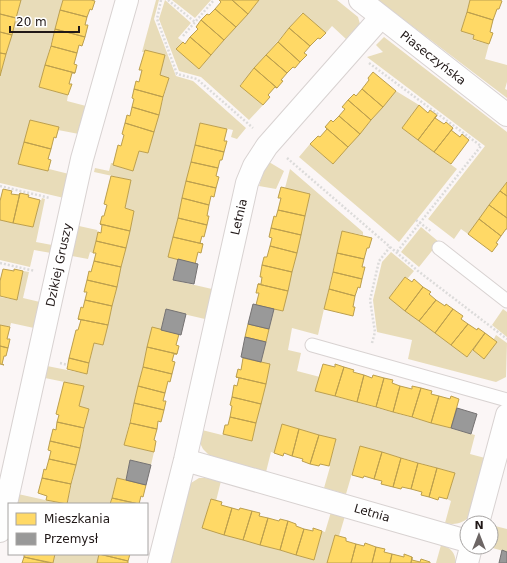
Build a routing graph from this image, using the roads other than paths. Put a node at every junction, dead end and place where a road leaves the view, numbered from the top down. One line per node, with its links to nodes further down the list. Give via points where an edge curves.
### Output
1 (127, 0): 12 (street, Dzikiej Gruszy, via 82,159)
2 (360, 0): 3 (street, Piaseczyńska)
3 (380, 17): 4 (street, Piaseczyńska); 10 (street, Letnia, via 270,143 254,166 247,183)
4 (507, 115)
5 (439, 248): 6 (lane)
6 (507, 301)
7 (312, 345): 8 (lane)
8 (507, 400)
9 (507, 415): 11 (street)
10 (185, 460): 13 (street, Letnia); 14 (street, Letnia)
11 (480, 515)
12 (0, 531)
13 (459, 538)
14 (159, 563)

